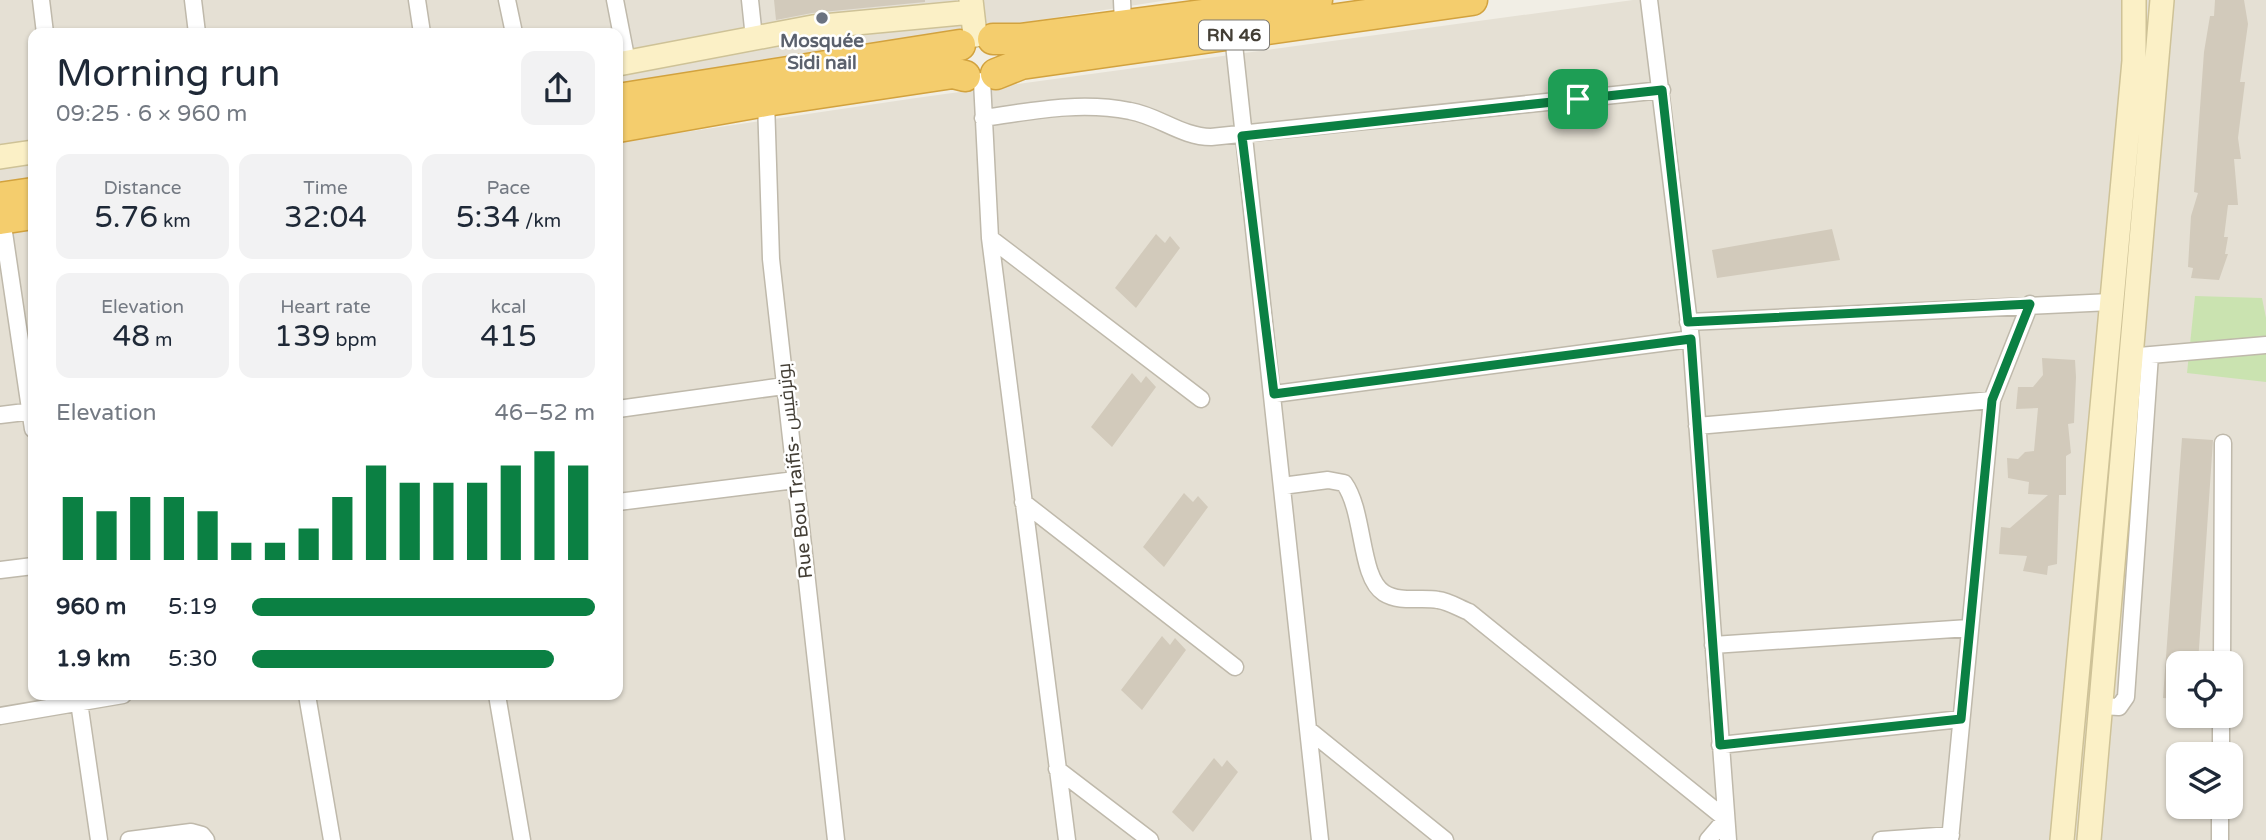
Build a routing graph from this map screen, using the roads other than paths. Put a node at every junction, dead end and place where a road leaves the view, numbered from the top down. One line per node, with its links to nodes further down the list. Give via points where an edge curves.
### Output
1 (41, 0): 14 (street)
2 (193, 0): 15 (street)
3 (417, 0): 16 (street)
4 (507, 0): 17 (street)
5 (615, 0): 18 (street)
6 (750, 0): 20 (street)
7 (1317, 0): 12 (highway, RN 46)
8 (1472, 0): 19 (highway, RN 46)
9 (1650, 0): 23 (street)
10 (2134, 0): 35 (main road, via 2134,61)
11 (2162, 0): 40 (main road)
12 (1122, 11): 13 (highway, RN 46, via 1020,38)
13 (974, 26): 20 (main road, via 813,27); 22 (highway, via 957,61); 22 (highway, via 999,44 1003,59); 24 (highway, RN 46)
14 (44, 28)
15 (196, 28)
16 (421, 28)
17 (513, 28)
18 (618, 28)
19 (1233, 35): 22 (highway, RN 46, via 1021,64); 28 (street)
20 (754, 38): 21 (main road)
21 (623, 63)
22 (981, 77): 25 (highway, RN 46, via 953,73); 26 (street)
23 (1662, 90): 28 (street); 37 (street)
24 (623, 98)
25 (766, 101): 27 (highway, RN 46); 42 (street, Rue Bou Traifis- بوترفيس, via 771,259)
26 (984, 118): 28 (street, via 1096,106 1133,111 1198,138); 34 (street)
27 (623, 126)
28 (1242, 136): 43 (street)
29 (28, 153): 30 (main road)
30 (0, 157)
31 (28, 195): 32 (highway)
32 (1, 212): 33 (highway); 41 (street)
33 (28, 214)
34 (990, 238): 44 (street); 54 (street)
35 (2111, 302): 36 (street); 86 (main road)
36 (2030, 304): 37 (street); 45 (street)
37 (1688, 322): 38 (street)
38 (1691, 339): 43 (street); 49 (street)
39 (2266, 345): 40 (street)
40 (2140, 356): 87 (main road)
41 (28, 386)
42 (784, 386): 46 (street); 51 (street, Rue Bou Traifis- بوترفيس)
43 (1274, 394): 52 (street)
44 (1201, 399)
45 (1992, 400): 49 (street); 57 (street)
46 (623, 409)
47 (28, 412): 48 (street)
48 (0, 415)
49 (1697, 426): 58 (street)
50 (2223, 443): 59 (street)
51 (795, 480): 53 (street); 78 (street, Rue Bou Traifis- بوترفيس)
52 (1282, 486): 67 (street); 71 (street, via 1328,480 1344,483 1354,496 1371,578 1383,593 1440,600 1468,612)
53 (623, 501)
54 (1023, 502): 60 (street); 69 (street)
55 (28, 567): 56 (street)
56 (0, 570)
57 (1969, 628): 58 (street); 66 (street)
58 (1713, 645): 68 (street)
59 (2221, 651)
60 (1235, 667)
61 (70, 700): 65 (street)
62 (79, 700): 73 (street)
63 (308, 700): 76 (street)
64 (498, 700): 77 (street)
65 (0, 716)
66 (1961, 719): 68 (street); 72 (street)
67 (1310, 731): 81 (street); 82 (street)
68 (1720, 745): 71 (street)
69 (1057, 769): 79 (street); 80 (street)
70 (2220, 819): 88 (street)
71 (1726, 820): 83 (street); 84 (street)
72 (1950, 837): 85 (street)
73 (99, 840)
74 (129, 840): 75 (street, via 191,832)
75 (206, 840)
76 (332, 840)
77 (522, 840)
78 (836, 840)
79 (1066, 840)
80 (1150, 840)
81 (1320, 840)
82 (1445, 840)
83 (1709, 840)
84 (1728, 840)
85 (1881, 840)
86 (2062, 840)
87 (2089, 840)
88 (2220, 840)

